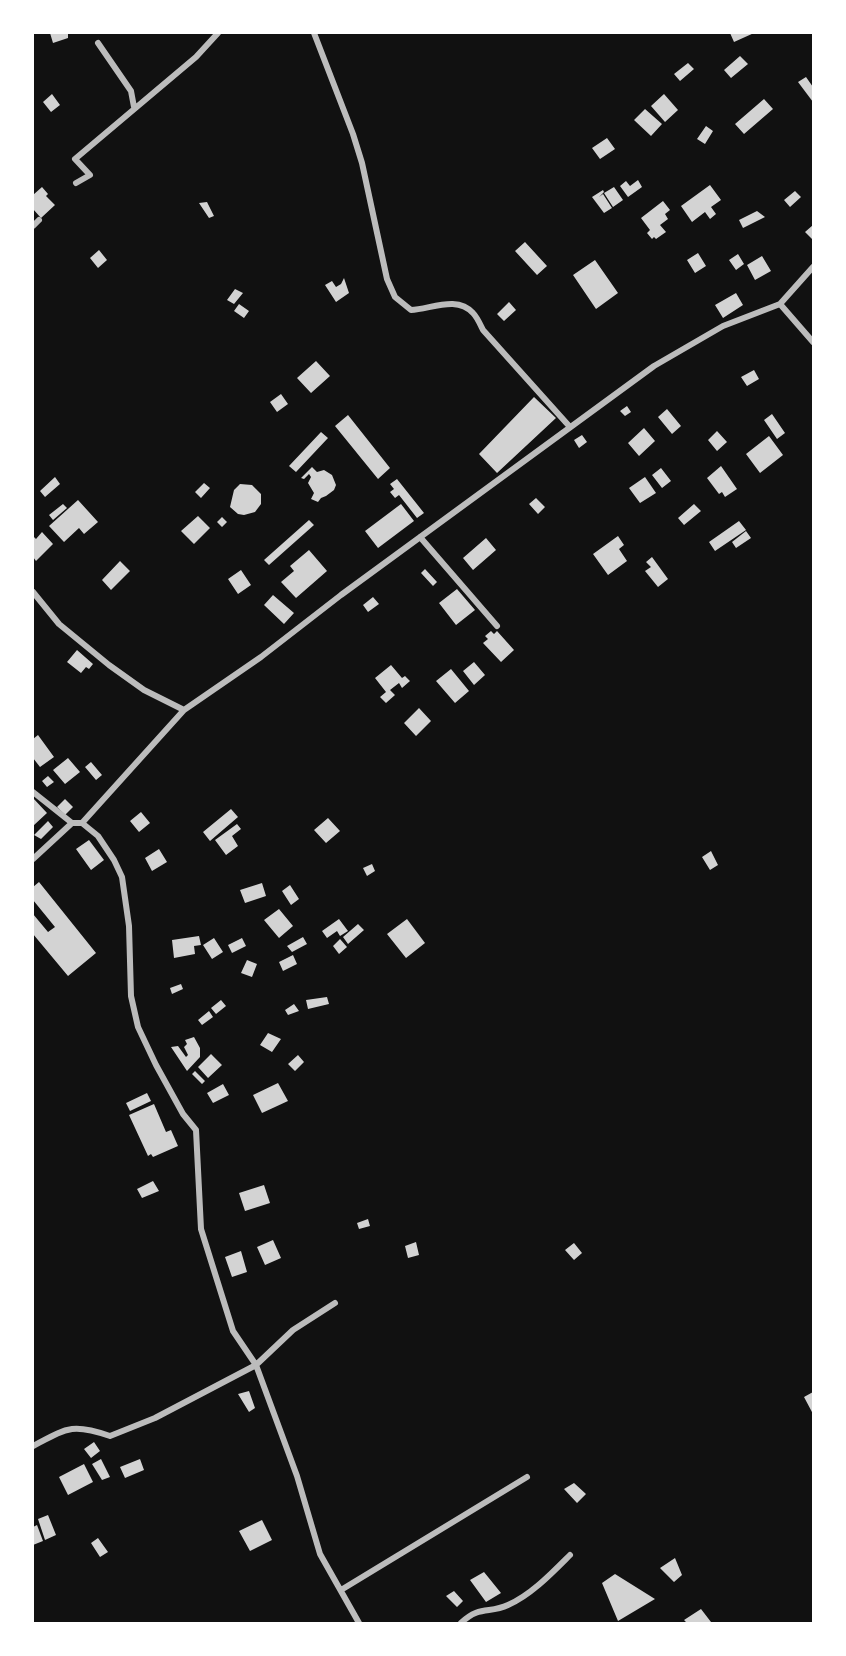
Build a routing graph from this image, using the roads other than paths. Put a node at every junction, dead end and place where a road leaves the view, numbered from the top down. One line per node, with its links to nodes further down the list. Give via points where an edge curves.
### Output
1 (218, 33): 4 (street, via 196,57)
2 (314, 33): 11 (street, via 362,163 387,279 395,297 411,310 446,303 468,309)
3 (98, 43): 4 (street, via 131,91)
4 (134, 107): 5 (street, via 75,159 90,175)
5 (76, 183)
6 (39, 220): 7 (street)
7 (33, 226)
8 (813, 267): 9 (street)
9 (780, 304): 10 (street); 11 (street, via 723,326 654,366)
10 (813, 342)
11 (570, 428): 12 (street)
12 (420, 537): 14 (street); 15 (street)
13 (33, 592): 15 (street, via 59,624 109,665 144,690)
14 (497, 626)
15 (184, 710): 18 (street)
16 (33, 792): 17 (street)
17 (72, 823): 18 (street); 19 (street)
18 (82, 823): 21 (street, via 98,836 122,877 129,926 131,996 138,1027 183,1114 196,1130 201,1229 233,1330)
19 (33, 859)
20 (334, 1303): 21 (street, via 293,1330)
21 (256, 1365): 22 (street, via 155,1418 110,1436 75,1427); 25 (street, via 297,1476 320,1554)
22 (33, 1446)
23 (527, 1477): 25 (street)
24 (570, 1555): 27 (street, via 518,1600 505,1607 478,1611)
25 (341, 1590): 26 (street)
26 (359, 1623)
27 (461, 1623)

